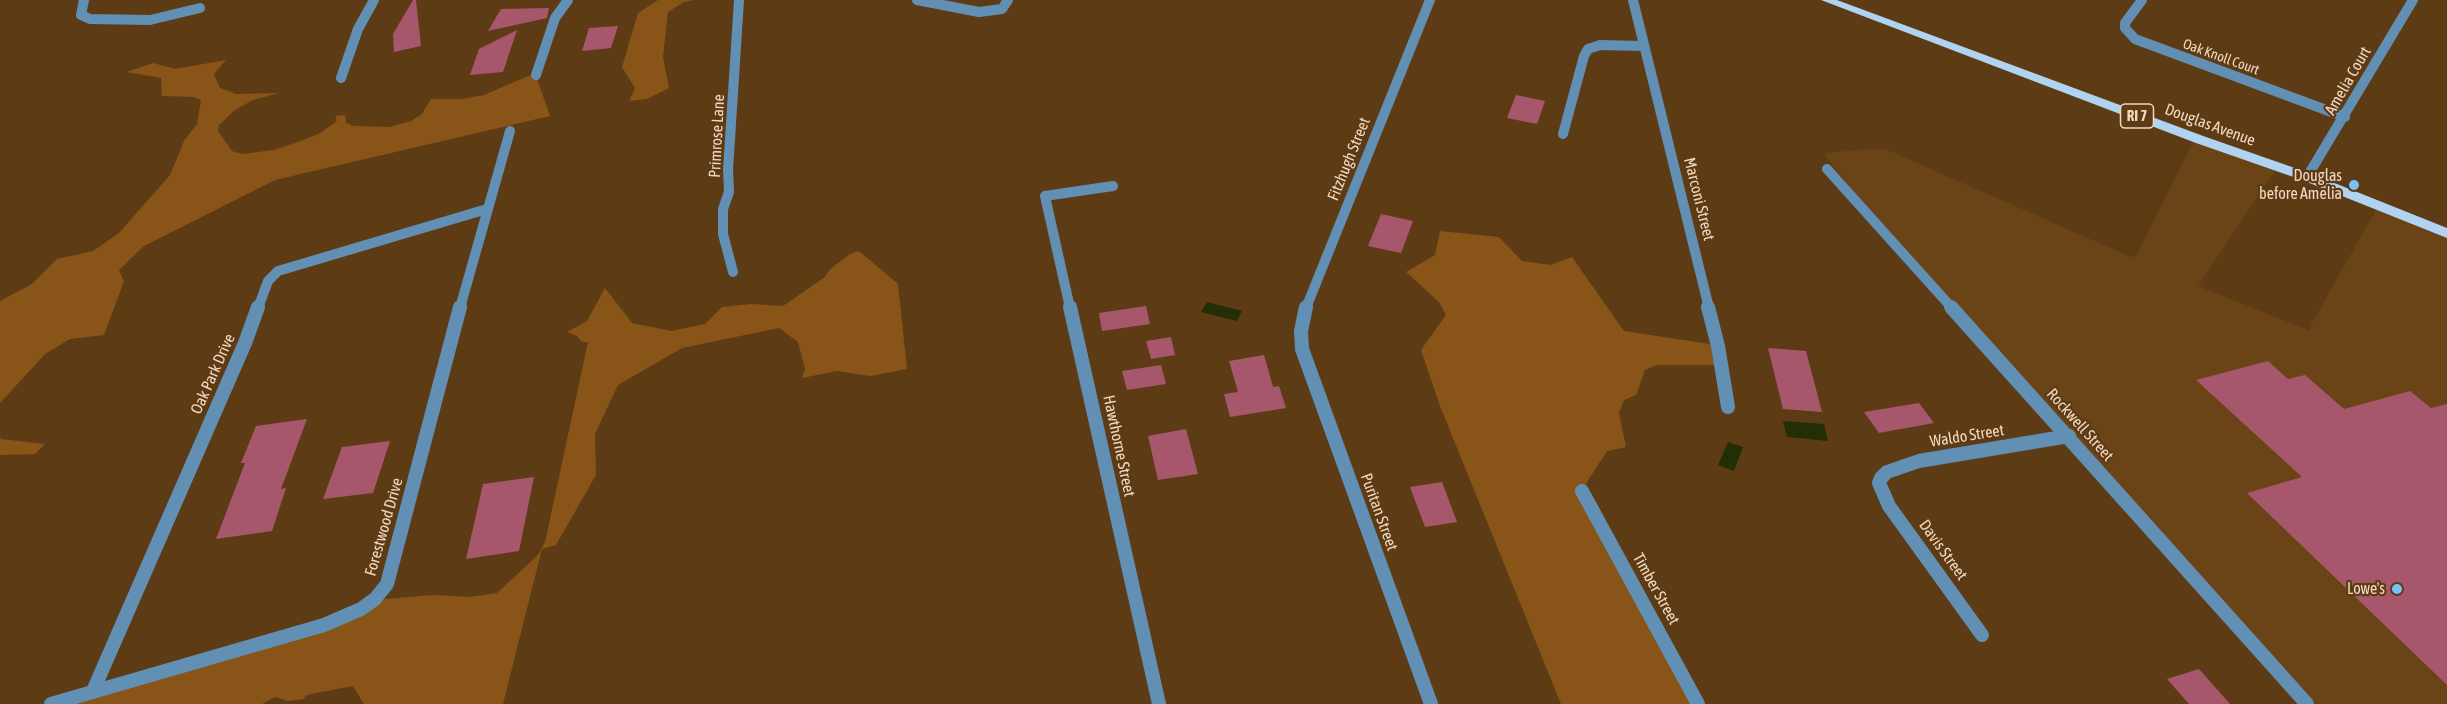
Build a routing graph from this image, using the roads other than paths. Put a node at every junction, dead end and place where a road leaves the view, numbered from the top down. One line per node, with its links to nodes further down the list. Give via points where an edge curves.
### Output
1 (84, 0): 12 (street, via 81,15 90,19 150,20)
2 (374, 0): 15 (street, via 358,29)
3 (568, 0): 14 (street, via 555,18)
4 (739, 0): 24 (street, Primrose Lane, via 729,192 723,209 723,234)
5 (917, 0): 11 (street, via 979,12)
6 (1430, 0): 25 (street, Fitzhugh Street, via 1305,310)
7 (1633, 0): 13 (street, Marconi Street)
8 (1827, 0): 20 (main road, Douglas Avenue / RI 7)
9 (2142, 0): 16 (street, Oak Knoll Court, via 2125,23 2135,39)
10 (2413, 0): 16 (street, Amelia Court)
11 (1005, 4)
12 (200, 8)
13 (1643, 46): 18 (street, via 1600,45 1588,49); 26 (street, Marconi Street, via 1718,346)
14 (536, 75)
15 (341, 78)
16 (2344, 117): 20 (street, Amelia Court)
17 (510, 131): 22 (street, Forestwood Drive)
18 (1563, 134)
19 (1827, 169): 27 (street, Rockwell Street)
20 (2307, 177): 23 (main road, Douglas Avenue / RI 7)
21 (1113, 186): 33 (street, Hawthorne Street, via 1046,196)
22 (487, 209): 31 (street, Oak Park Drive, via 293,266 278,271 268,281 245,343); 31 (street, Forestwood Drive, via 387,584 375,599 362,609 324,625)
23 (2447, 233)
24 (733, 272)
25 (1301, 331): 34 (street, Puritan Street, via 1302,349)
26 (1728, 407)
27 (2068, 436): 28 (street, Waldo Street, via 1919,460 1887,472); 36 (street, Rockwell Street)
28 (1879, 483): 30 (street, Davis Street, via 1889,506)
29 (1582, 490): 35 (street, Timber Street)
30 (1982, 635)
31 (93, 691): 32 (street, Forestwood Drive)
32 (51, 704)
33 (1159, 704)
34 (1431, 704)
35 (1698, 704)
36 (2307, 704)

